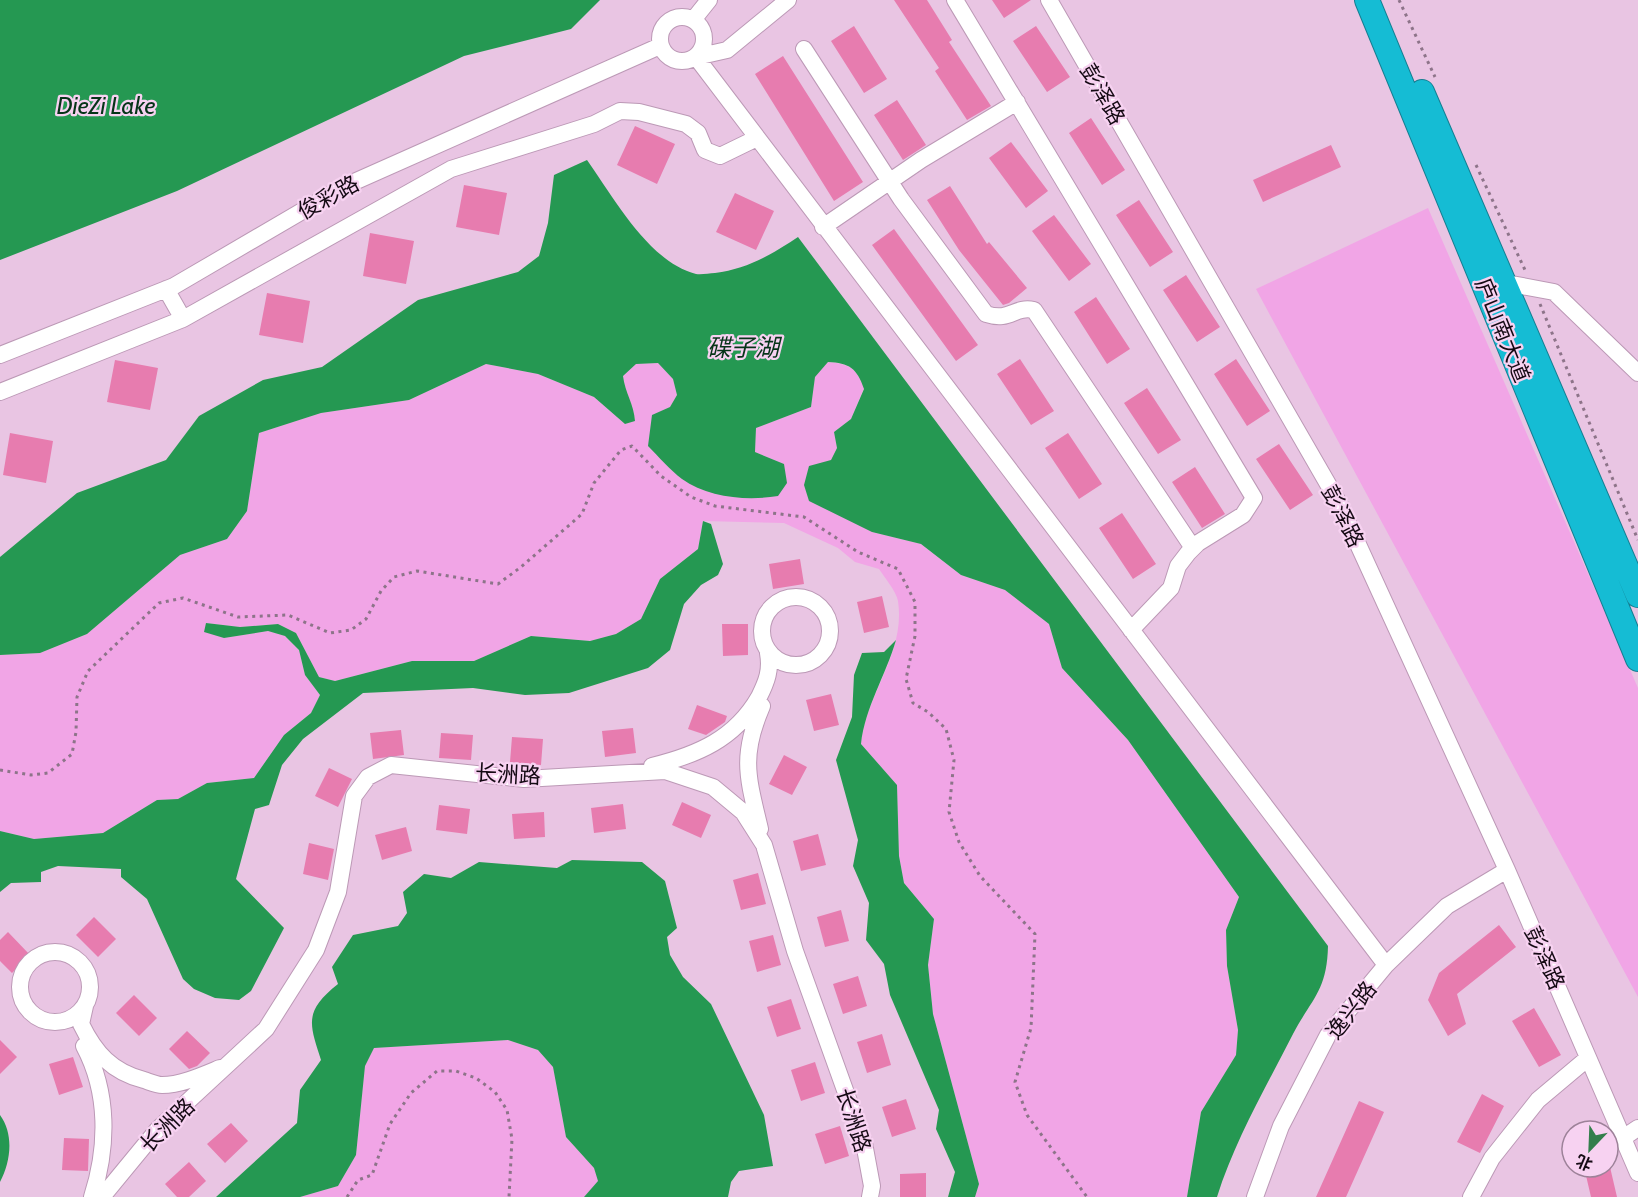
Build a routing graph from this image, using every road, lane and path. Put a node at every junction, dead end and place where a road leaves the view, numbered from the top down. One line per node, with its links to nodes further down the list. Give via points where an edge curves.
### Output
1 (709, 0): 7 (street)
2 (788, 0): 10 (street, via 727,50)
3 (955, 0): 11 (street)
4 (1049, 0): 30 (street, 彭泽路, via 1340,505)
5 (1367, 0): 25 (highway, 庐山南大道)
6 (1382, 0): 15 (highway, 庐山南大道)
7 (693, 20): 8 (street, via 678,17 665,24); 10 (street, via 704,38)
8 (660, 46): 10 (street, via 675,61); 16 (street, 俊彩路, via 345,186)
9 (804, 49): 13 (street)
10 (696, 57): 12 (street)
11 (1017, 102): 13 (street); 21 (street, via 1254,498 1243,515)
12 (757, 138): 14 (street); 17 (street, via 720,156 705,150 698,133 686,124 620,111 594,124 451,169)
13 (889, 182): 14 (street); 21 (street, via 986,314 1000,318 1025,308 1034,310)
14 (823, 227): 23 (street)
15 (1506, 283): 19 (street, via 1554,292); 22 (highway, 庐山南大道)
16 (166, 289): 17 (street); 18 (street, 俊彩路)
17 (183, 319): 20 (street)
18 (0, 355)
19 (1638, 373)
20 (0, 392)
21 (1193, 548): 23 (street, via 1178,566 1171,588)
22 (1638, 595)
23 (1131, 630): 31 (street)
24 (768, 653): 26 (street, via 784,664); 26 (street, via 761,632 772,605 789,597 806,598 820,606 828,620 829,642 811,663); 28 (street, via 771,669 764,687 752,710 736,728 713,745 681,759)
25 (1638, 659)
26 (795, 665): 29 (street, via 771,686 747,749 747,772)
27 (0, 770): 44 (path, via 48,774 72,754 77,697 88,671 159,603 183,598 238,617 288,615 330,633 351,630 366,619 381,591 394,577 417,570 498,584 582,514 594,483 621,450 632,446 661,476 692,497 726,507 804,517 858,552 898,569 915,602 915,636 906,679 914,703 946,729 954,760 949,812 959,842 980,876 1035,934 1031,1028 1015,1082 1027,1115)
28 (625, 773): 29 (street, 长洲路, via 665,771 713,787 743,812); 35 (street, 长洲路, via 524,779 391,765 368,777 354,796 338,892 316,951 266,1029)
29 (764, 845): 43 (street, 长洲路, via 795,951 864,1143 872,1186)
30 (1507, 870): 31 (street, 逸兴路, via 1447,906); 34 (street, 彭泽路)
31 (1386, 965): 45 (street, 逸兴路, via 1328,1035 1281,1126)
32 (85, 1006): 33 (street); 33 (street, via 91,987 81,963 63,953 34,958 21,978 23,1003 45,1021); 35 (street, via 81,1024 90,1042 106,1063 128,1076 162,1085)
33 (65, 1021): 39 (street, via 92,1061 103,1104 103,1150)
34 (1588, 1058): 37 (street, 彭泽路); 46 (street, via 1538,1100 1492,1158)
35 (232, 1063): 40 (street, 长洲路, via 158,1130)
36 (1638, 1128): 37 (street)
37 (1623, 1138): 38 (street, 彭泽路)
38 (1638, 1173)
39 (92, 1197)
40 (102, 1197)
41 (347, 1197): 42 (path, via 358,1180 372,1174 390,1124 411,1093 437,1071 456,1071 476,1078 495,1092 507,1110 512,1139)
42 (509, 1197)
43 (870, 1197)
44 (1087, 1197)
45 (1255, 1197)
46 (1471, 1197)

